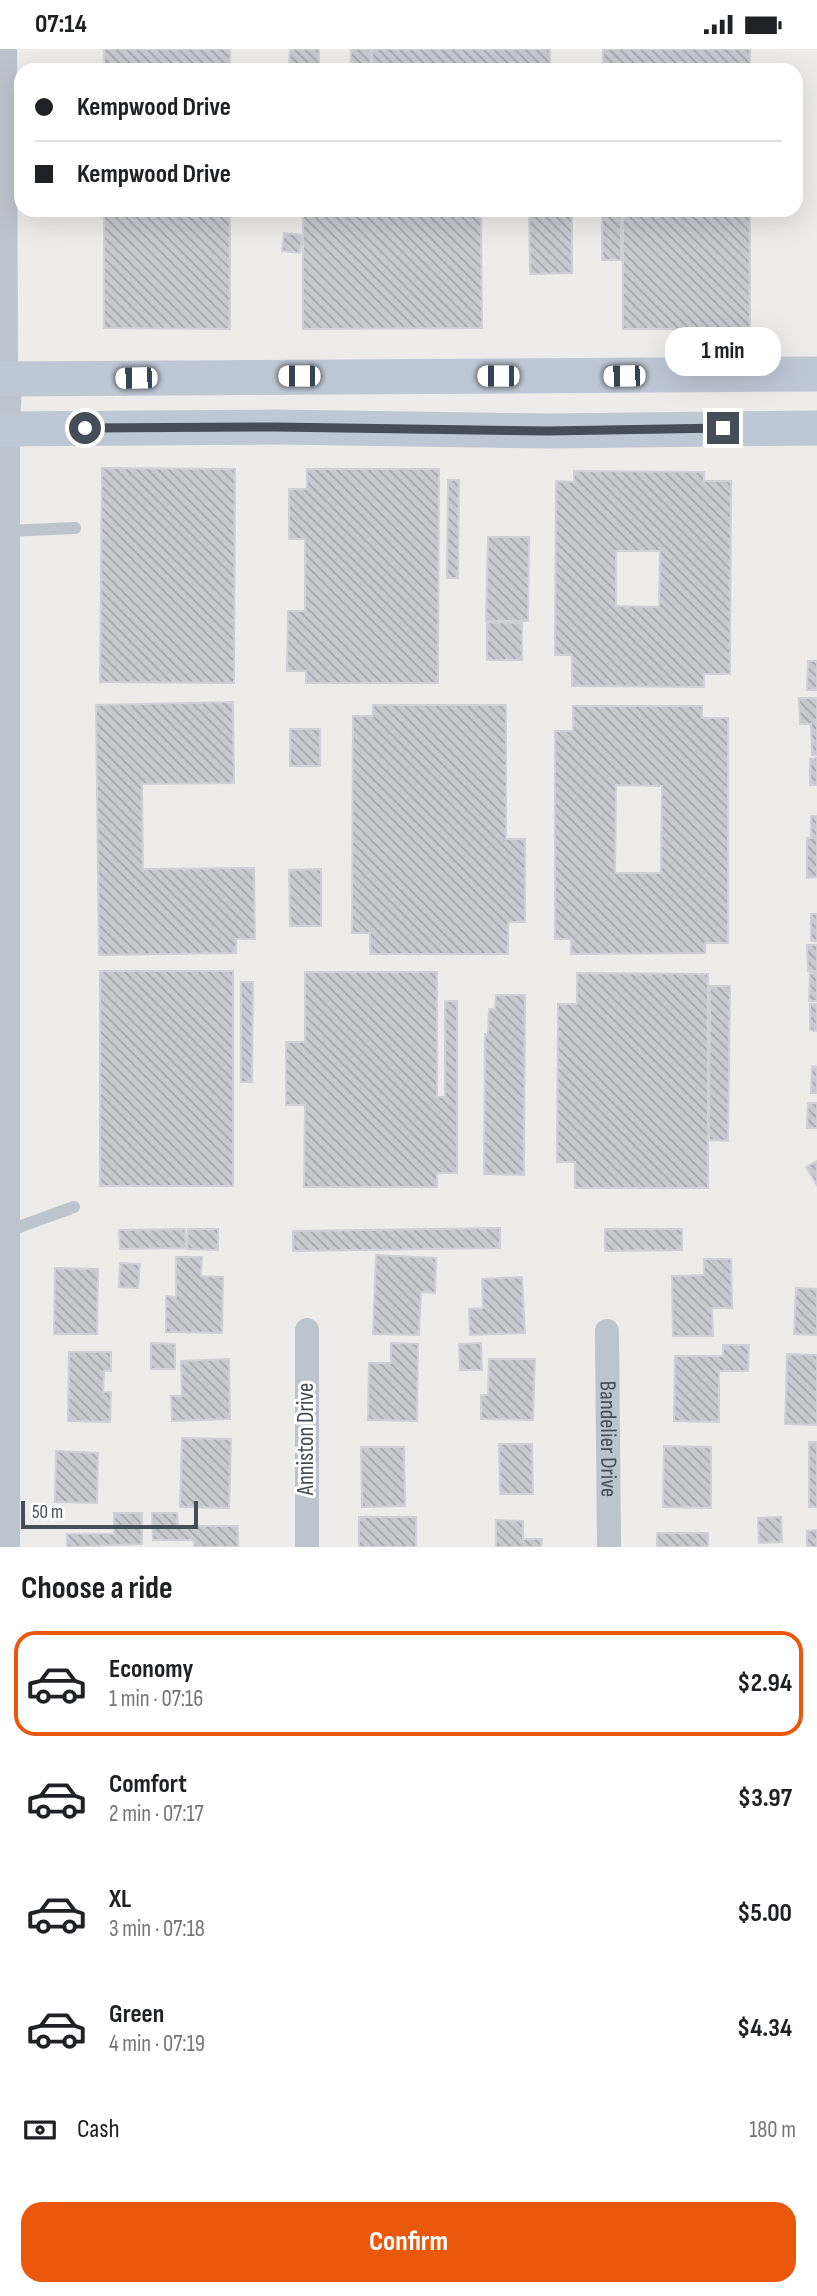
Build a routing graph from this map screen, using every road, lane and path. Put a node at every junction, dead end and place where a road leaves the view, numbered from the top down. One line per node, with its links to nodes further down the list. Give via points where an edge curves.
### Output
1 (5, 49): 2 (street)
2 (2, 131): 5 (street)
3 (817, 374): 4 (main road)
4 (498, 376): 5 (main road); 8 (main road)
5 (3, 379): 7 (street)
6 (817, 428): 8 (main road)
7 (2, 429): 8 (main road); 10 (street)
8 (500, 431)
9 (75, 528): 10 (lane)
10 (4, 531): 12 (street)
11 (74, 1207): 12 (lane)
12 (5, 1232): 15 (street)
13 (307, 1330): 16 (street, Anniston Drive)
14 (607, 1331): 17 (street, Bandelier Drive)
15 (4, 1547)
16 (307, 1547)
17 (609, 1547)

